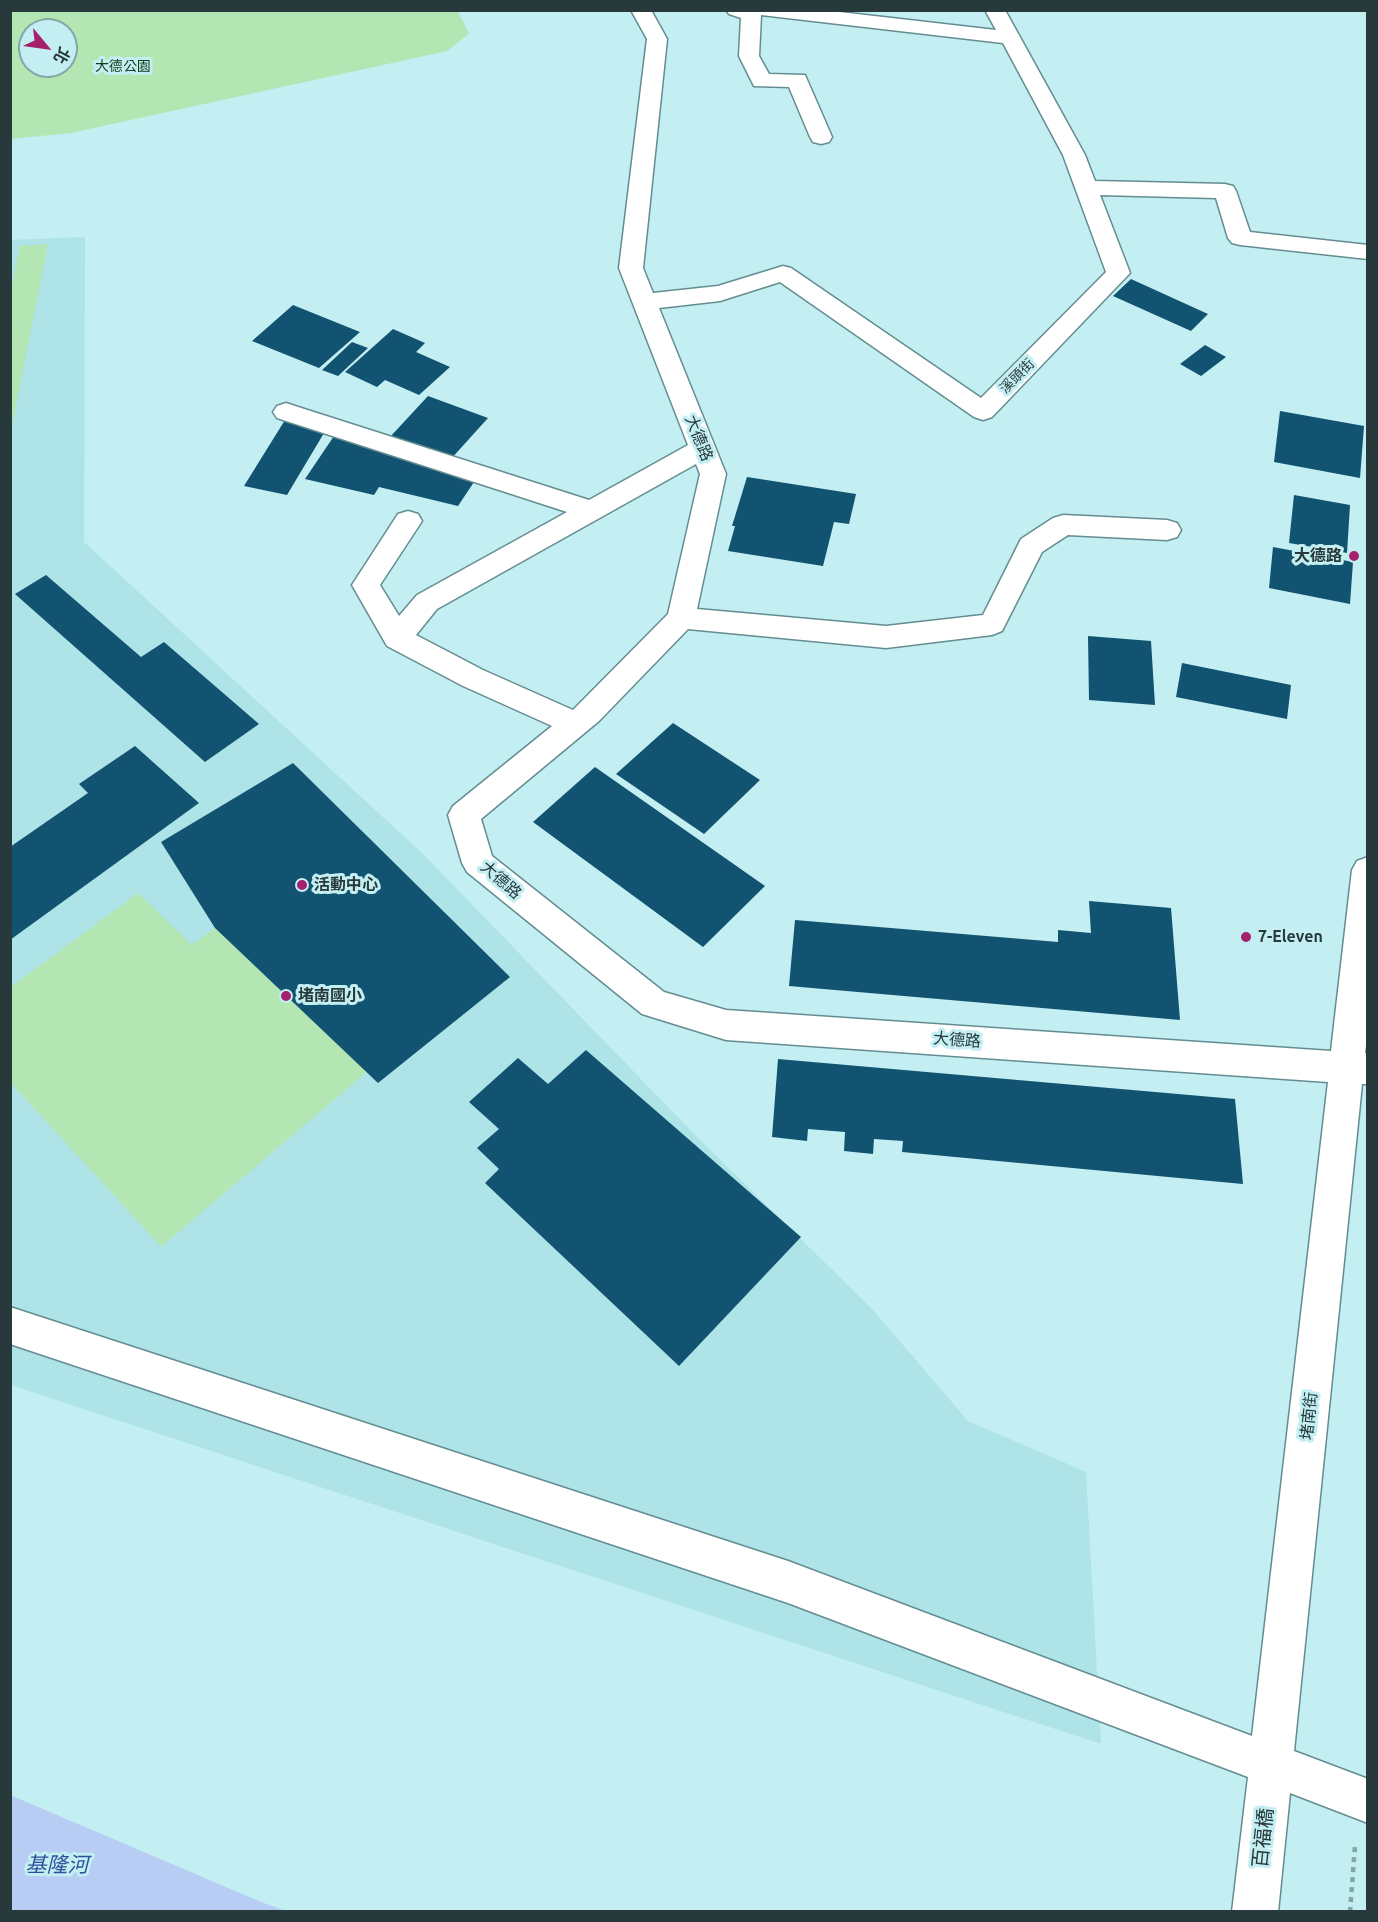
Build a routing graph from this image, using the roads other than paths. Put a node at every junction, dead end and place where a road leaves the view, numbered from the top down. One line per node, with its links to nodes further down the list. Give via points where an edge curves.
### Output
1 (641, 10): 9 (street, 大德路, via 657,39 631,268)
2 (736, 10): 6 (street, via 752,15 749,56 762,81 797,80)
3 (764, 10): 5 (street)
4 (995, 10): 5 (street, 溪頭街)
5 (1010, 38): 7 (street, 溪頭街, via 1074,155)
6 (821, 136)
7 (1086, 188): 8 (street, via 1225,191 1240,238); 9 (street, 溪頭街, via 1118,273 983,411 783,273 720,293)
8 (1368, 252)
9 (644, 302): 11 (street, 大德路)
10 (286, 412): 12 (street)
11 (703, 448): 12 (street); 15 (street, 大德路, via 713,474)
12 (591, 510): 16 (street, via 427,602)
13 (408, 521): 16 (street, via 366,585)
14 (1167, 530): 15 (street, via 1064,525 1031,546 992,624 886,638)
15 (681, 618): 17 (street, 大德路)
16 (397, 638): 17 (street, via 473,678)
17 (576, 724): 19 (street, 大德路, via 464,814 478,863 654,1004 726,1025)
18 (1368, 870): 19 (street, 堵南街)
19 (1358, 1068): 21 (street, 堵南街)
20 (10, 1325): 21 (street, via 788,1582)
21 (1270, 1764): 22 (street); 23 (street, 百福橋)
22 (1363, 1800)
23 (1256, 1911)

